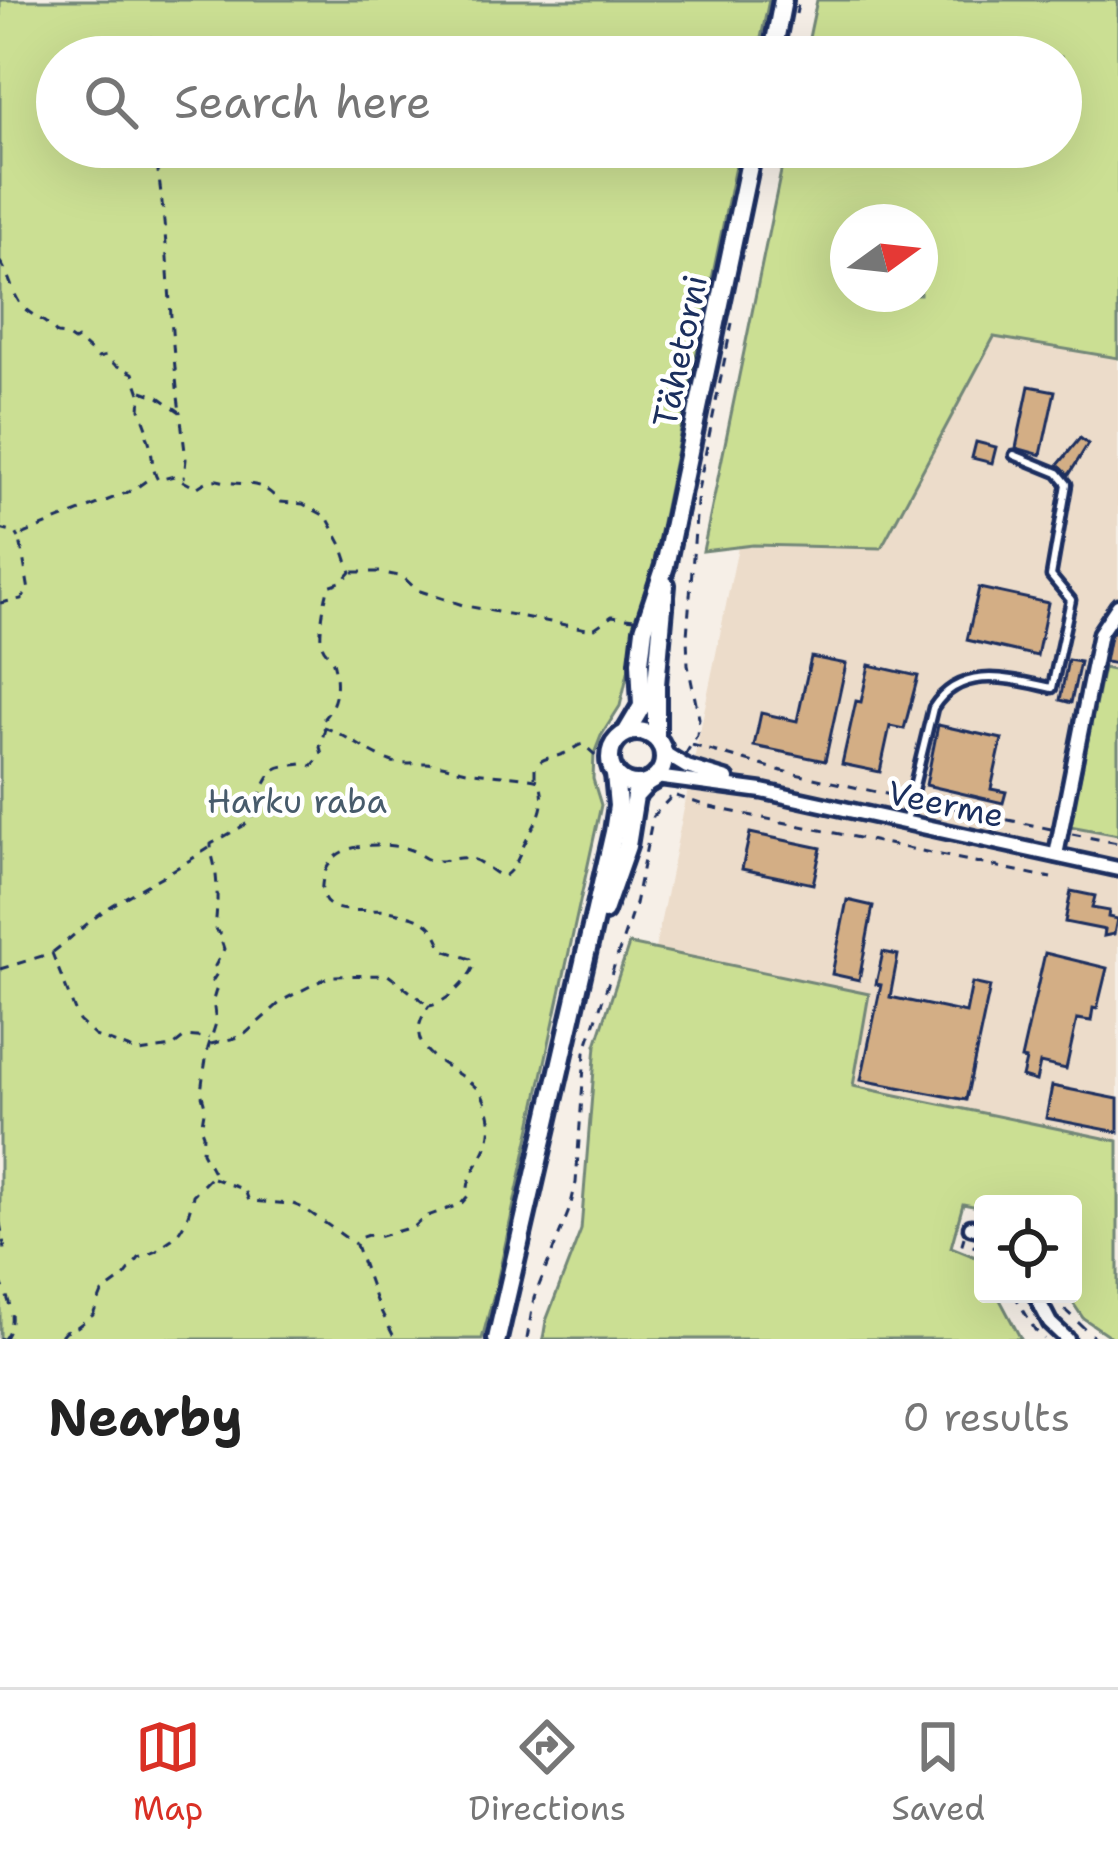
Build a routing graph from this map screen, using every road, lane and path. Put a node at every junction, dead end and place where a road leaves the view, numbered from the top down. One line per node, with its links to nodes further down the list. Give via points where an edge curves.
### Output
1 (784, 0): 2 (street)
2 (776, 36)
3 (157, 168): 7 (path)
4 (749, 168): 13 (street, Tähetorni)
5 (0, 262): 6 (path, via 21,306 134,373)
6 (140, 391): 7 (path); 9 (path)
7 (180, 412): 10 (path)
8 (1014, 455): 27 (lane, via 1058,472 1067,484 1051,576 1071,600 1052,688 995,676 940,697)
9 (155, 475): 10 (path, via 161,482); 12 (path)
10 (184, 479): 14 (path, via 192,488 215,478 248,482 312,509 332,523)
11 (0, 529): 12 (path)
12 (20, 539): 15 (path, via 29,591)
13 (665, 566): 19 (street, Tähetorni, via 644,629 642,706); 20 (street, Tähetorni)
14 (351, 572): 17 (path, via 380,572 466,606 592,630 612,616); 18 (path, via 326,597 320,640 338,686)
15 (0, 603)
16 (1118, 606): 29 (street, via 1100,633)
17 (640, 619)
18 (323, 727): 23 (path, via 390,761); 28 (path, via 313,766 274,770 250,822)
19 (626, 733): 20 (street, via 642,731); 22 (street, via 611,750)
20 (660, 746): 24 (street, via 662,769); 25 (street, Veerme, via 687,767)
21 (601, 755): 23 (path, via 583,744 544,757)
22 (615, 773): 24 (street, via 629,784); 32 (street, via 614,832)
23 (536, 779): 35 (path, via 544,795 536,827 503,877 475,859 428,861 414,850 368,844 340,852 328,866 325,903 422,919 444,950 471,959 471,974)
24 (651, 780): 25 (street, Veerme); 32 (street, via 634,796 622,864)
25 (762, 791): 27 (street, Veerme)
26 (674, 796): 31 (path)
27 (906, 823): 29 (street, Veerme)
28 (213, 846): 33 (path, via 112,904); 36 (path, via 215,929 224,949 211,983)
29 (1056, 856): 30 (street, Veerme)
30 (1118, 869)
31 (1051, 878)
32 (589, 945): 48 (street)
33 (52, 953): 34 (path); 36 (path, via 79,1021 95,1036 139,1052 186,1036)
34 (0, 969)
35 (429, 1006): 36 (path, via 388,975 330,976 283,1000 243,1036); 39 (path, via 419,1029 423,1042 433,1059 482,1094 487,1150 461,1204)
36 (210, 1041): 37 (path, via 201,1130)
37 (212, 1178): 39 (path, via 245,1190 249,1201 305,1209); 47 (path, via 193,1195 172,1239 139,1258 102,1293 92,1316)
38 (0, 1223): 40 (path)
39 (356, 1245): 45 (path)
40 (0, 1254)
41 (0, 1280): 46 (path, via 12,1317)
42 (1019, 1303): 49 (path)
43 (1040, 1303): 50 (street)
44 (1061, 1303): 51 (path)
45 (394, 1337)
46 (2, 1339)
47 (58, 1339)
48 (497, 1339)
49 (1044, 1339)
50 (1067, 1339)
51 (1096, 1339)

